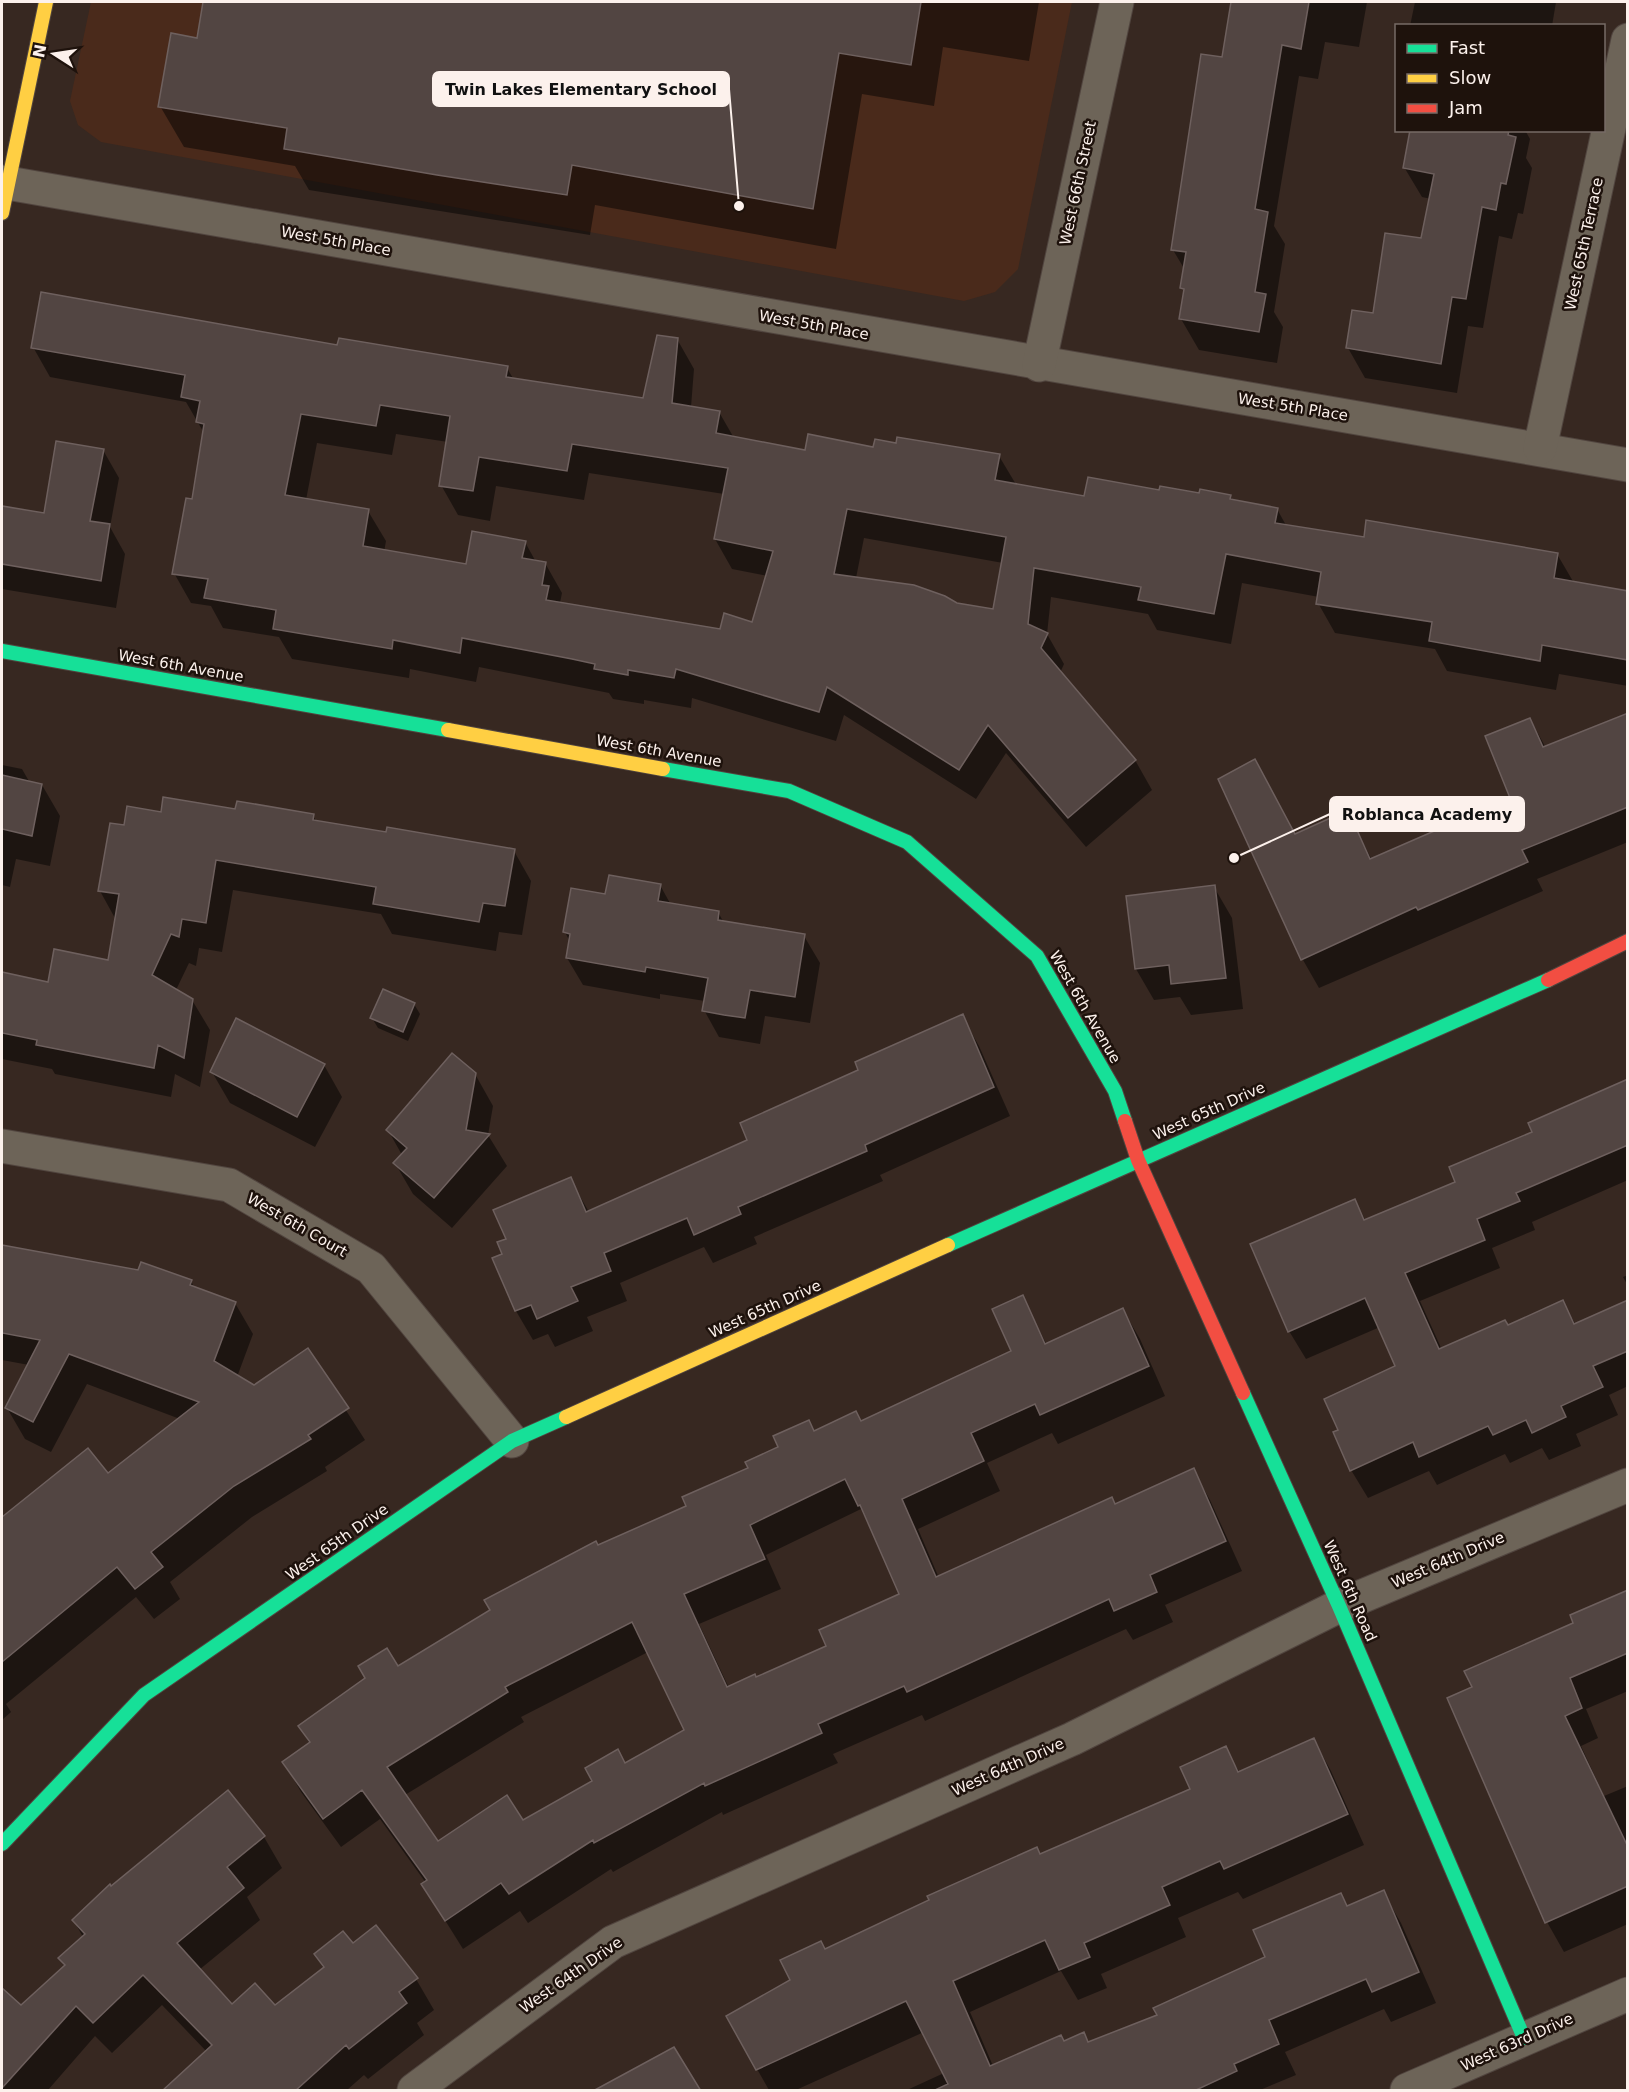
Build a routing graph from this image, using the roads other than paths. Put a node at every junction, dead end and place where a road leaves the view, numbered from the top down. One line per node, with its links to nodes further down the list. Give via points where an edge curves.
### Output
1 (46, 2): 4 (street)
2 (1117, 2): 5 (street, West 66th Street)
3 (1628, 40): 6 (street, West 65th Terrace)
4 (4, 193): 5 (street, West 5th Place)
5 (1039, 364): 6 (street, West 5th Place)
6 (1539, 448): 7 (street, West 5th Place)
7 (1628, 465)
8 (2, 651): 11 (street, West 6th Avenue, via 789,791 907,842 1037,956 1115,1091)
9 (1628, 941): 11 (street, West 65th Drive, via 1574,969)
10 (2, 1146): 12 (street, West 6th Court, via 229,1185 371,1268)
11 (1138, 1160): 12 (street, West 65th Drive); 14 (street, West 6th Road)
12 (512, 1441): 15 (street, West 65th Drive, via 144,1695)
13 (1628, 1485): 14 (street, West 64th Drive)
14 (1340, 1606): 17 (street, West 6th Road); 18 (street, West 64th Drive, via 1072,1739 613,1942)
15 (2, 1844)
16 (1628, 1994): 17 (street, West 63rd Drive)
17 (1524, 2038): 19 (street, West 63rd Drive)
18 (414, 2091)
19 (1407, 2091)

